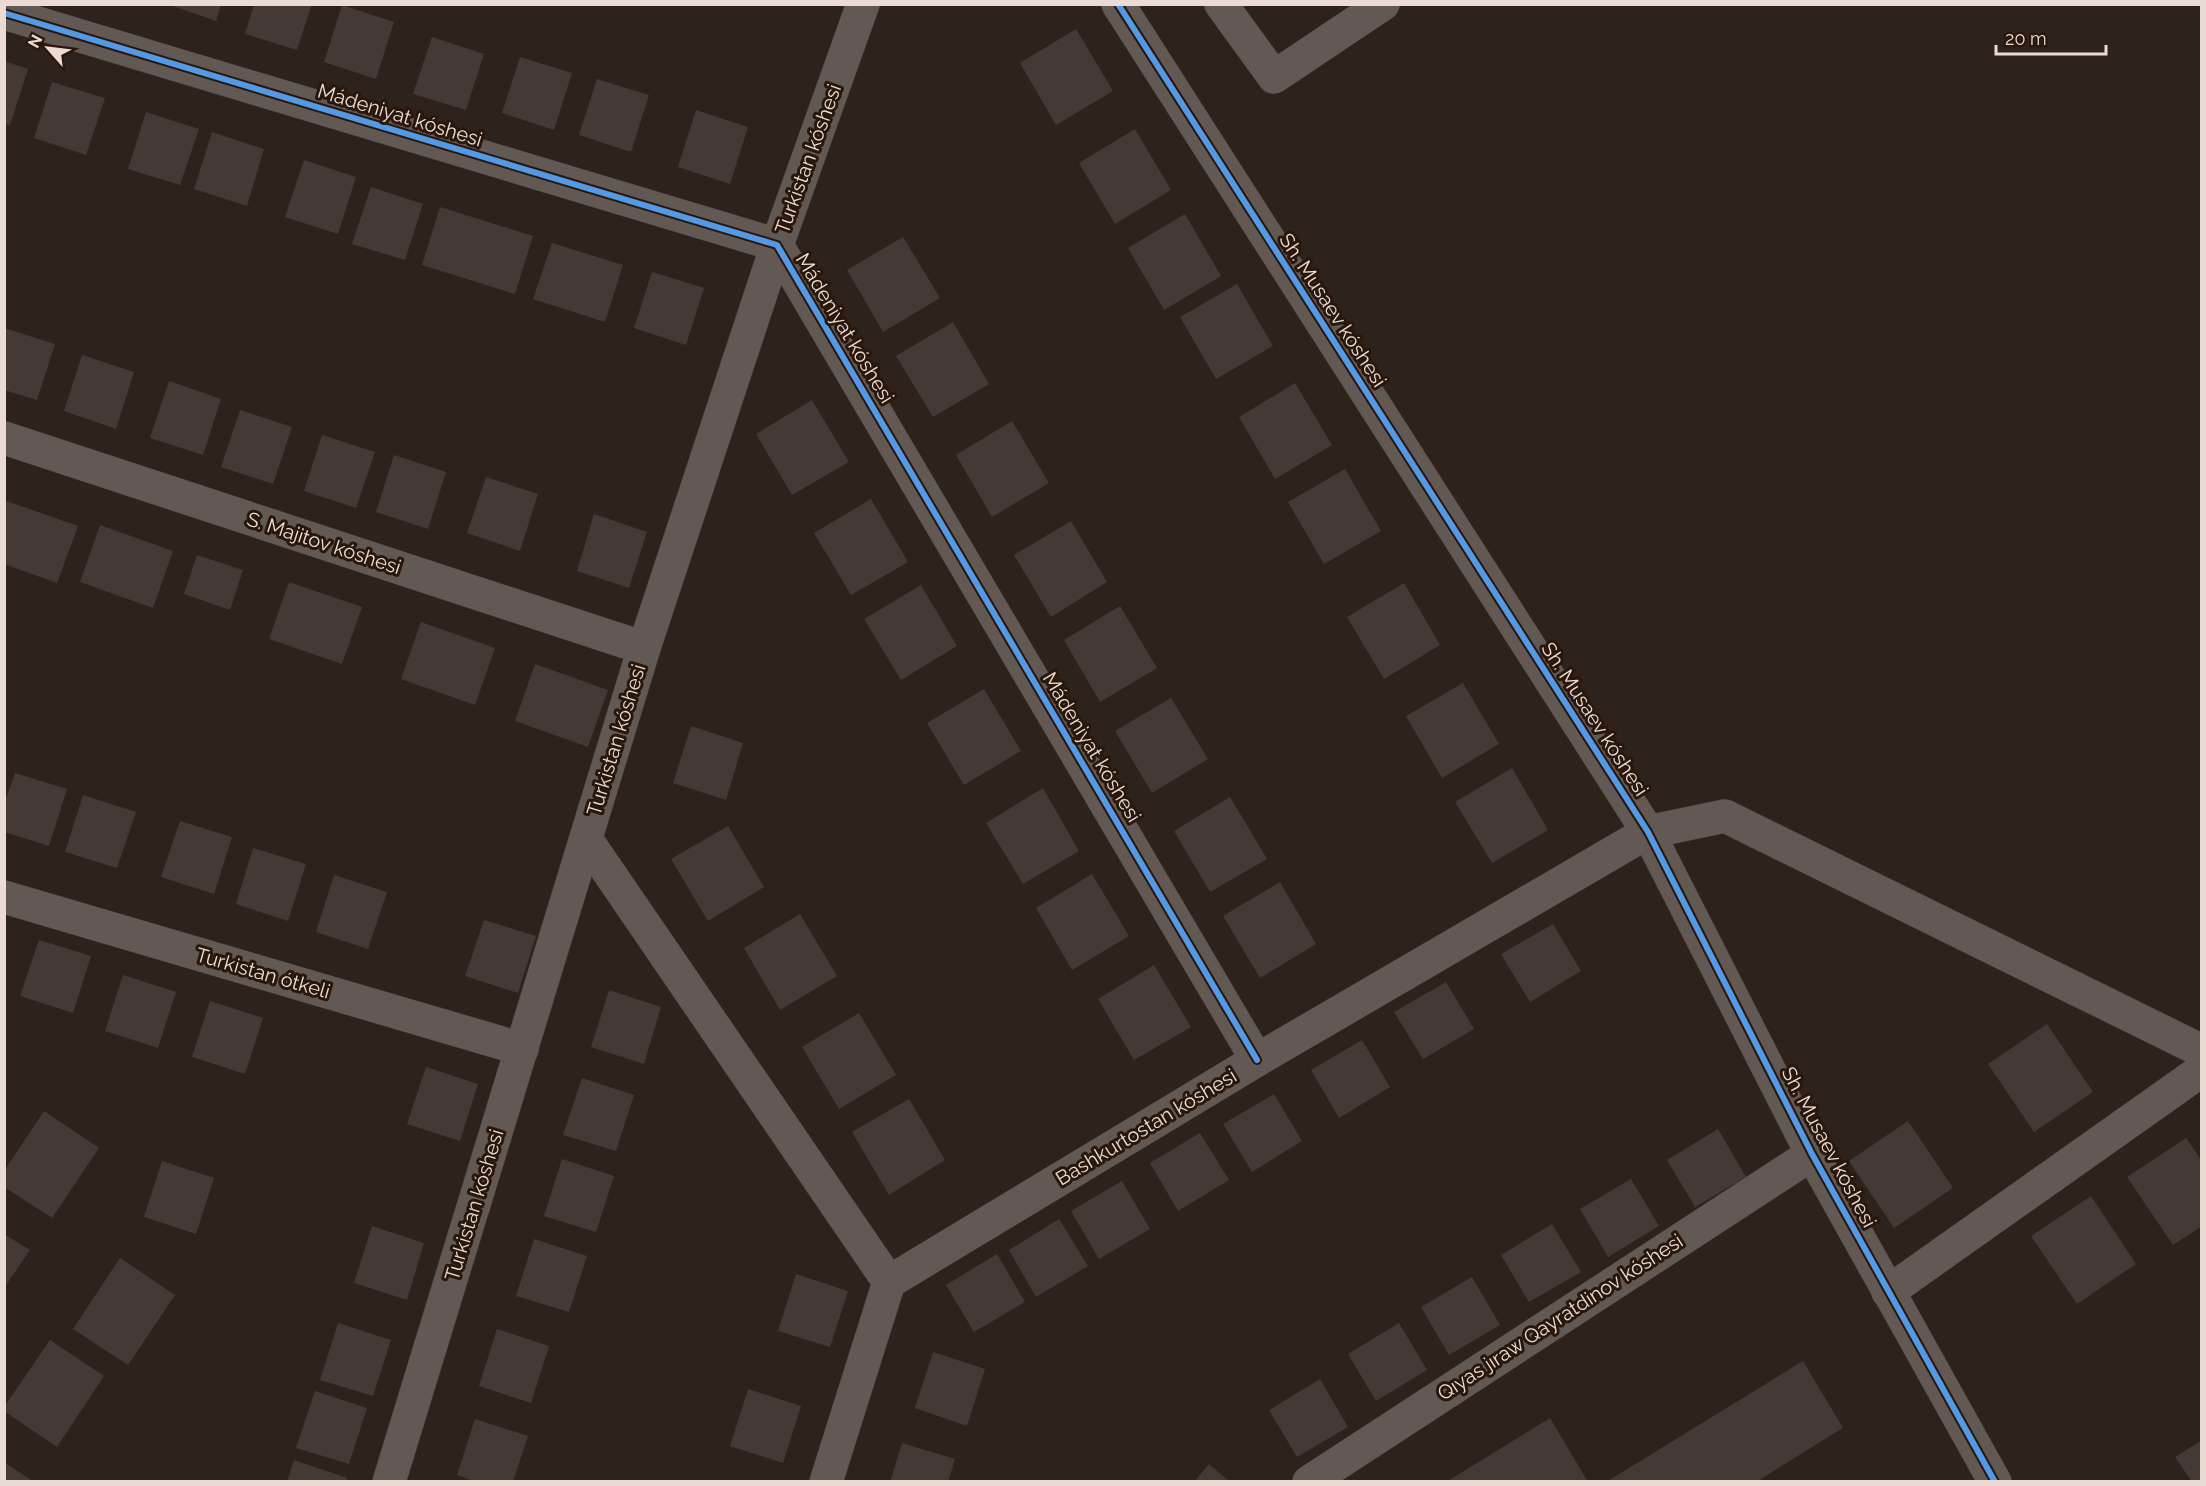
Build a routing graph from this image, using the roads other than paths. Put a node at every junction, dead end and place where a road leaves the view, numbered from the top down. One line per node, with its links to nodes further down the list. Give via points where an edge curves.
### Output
1 (863, 4): 6 (street, Turkistan kóshesi)
2 (1118, 4): 9 (street, Sh. Musaev kóshesi)
3 (1221, 4): 4 (street, via 1274,77)
4 (1383, 4)
5 (4, 12): 6 (street, Mádeniyat kóshesi)
6 (777, 245): 8 (street, Turkistan kóshesi); 14 (street, Mádeniyat kóshesi)
7 (4, 438): 8 (street, S. Majitov kóshesi)
8 (644, 648): 10 (street, Turkistan kóshesi)
9 (1648, 832): 13 (street, Bashkurtostan kóshesi, via 1725,816); 14 (street, Bashkurtostan kóshesi); 16 (street, Sh. Musaev kóshesi)
10 (586, 839): 12 (street, Turkistan kóshesi); 17 (street)
11 (4, 897): 12 (street, Turkistan ótkeli)
12 (522, 1049): 19 (street, Turkistan kóshesi)
13 (2202, 1051)
14 (1257, 1060): 17 (street, Bashkurtostan kóshesi)
15 (2202, 1070): 18 (street)
16 (1812, 1154): 18 (street, Sh. Musaev kóshesi); 21 (street, Qıyas jıraw Qayratdinov kóshesi)
17 (889, 1282): 20 (street)
18 (1888, 1293): 22 (street, Sh. Musaev kóshesi)
19 (389, 1482)
20 (826, 1482)
21 (1309, 1482)
22 (1995, 1482)

